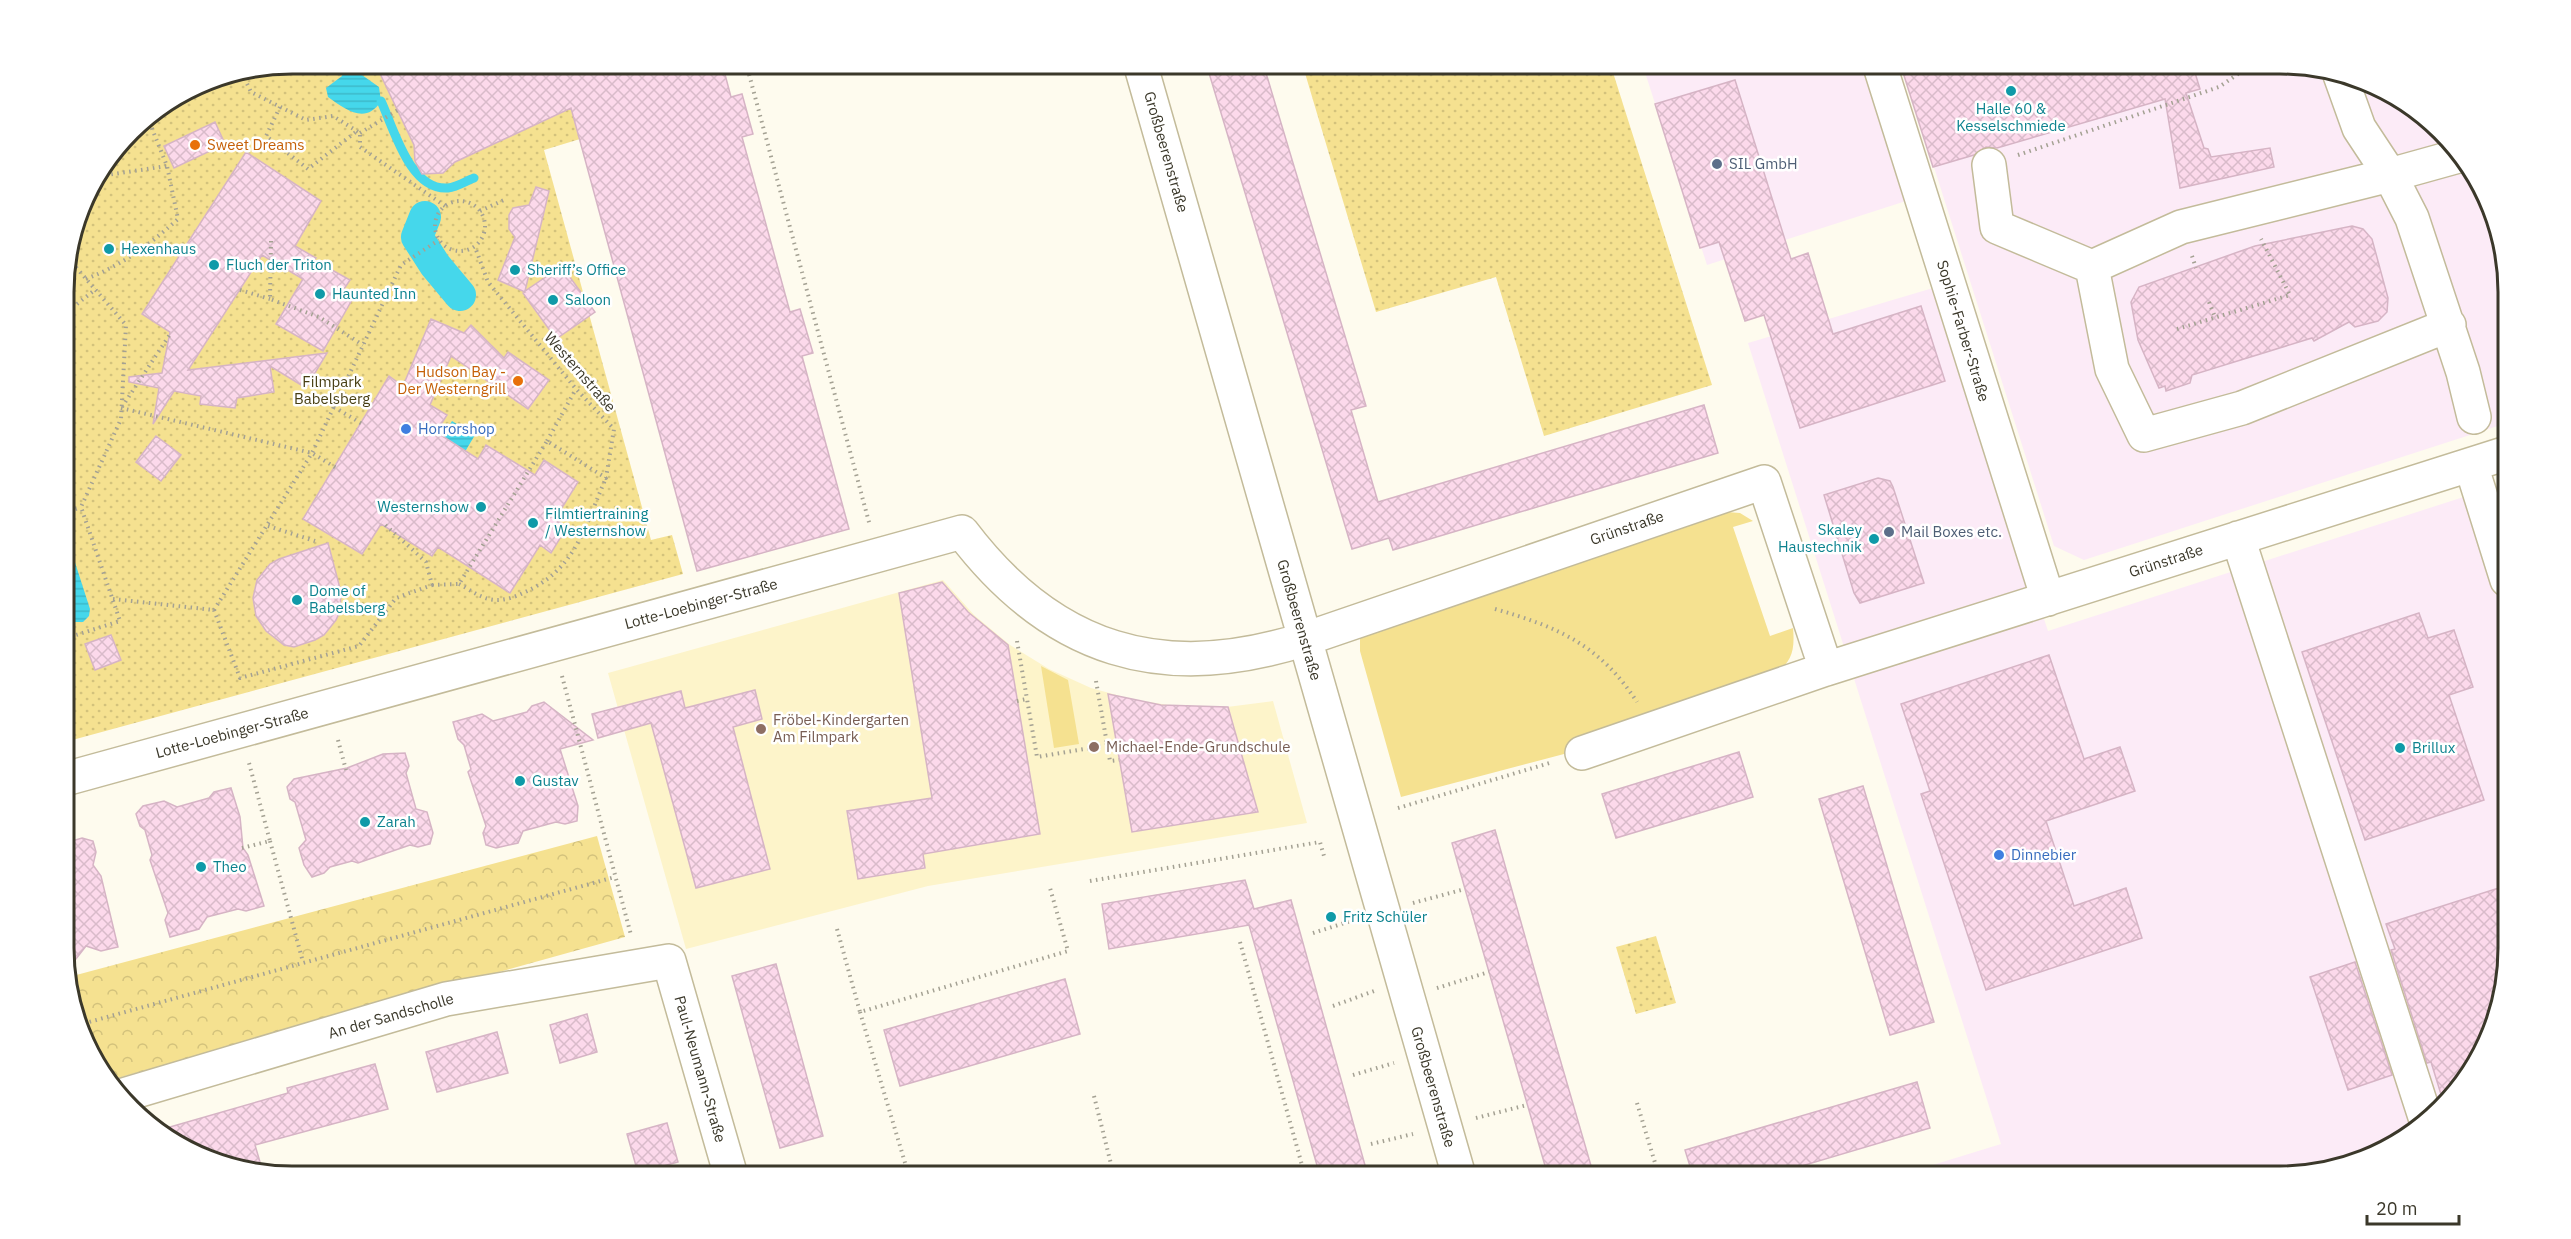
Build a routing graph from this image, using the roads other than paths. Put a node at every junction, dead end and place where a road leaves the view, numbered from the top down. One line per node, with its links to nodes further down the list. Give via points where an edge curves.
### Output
1 (1143, 74): 15 (street, Großbeerenstraße)
2 (1882, 74): 14 (street, Sophie-Farber-Straße)
3 (2343, 83): 6 (street, via 2359,128)
4 (2451, 158): 6 (street)
5 (1989, 165): 7 (street, via 1997,227)
6 (2390, 176): 7 (street, via 2181,227); 8 (street, via 2412,218)
7 (2092, 267): 8 (street, via 2112,369 2144,435 2242,408)
8 (2449, 325): 9 (street)
9 (2474, 417)
10 (2498, 456): 11 (street, Grünstraße)
11 (2471, 465): 12 (street, Grünstraße); 13 (street)
12 (2238, 538): 14 (street, Grünstraße); 21 (street)
13 (2498, 551)
14 (2048, 599): 16 (street, Grünstraße)
15 (1305, 639): 16 (street, Grünstraße, via 1764,483); 18 (street, Lotte-Loebinger-Straße, via 1228,658 1189,660 1151,656 1103,643 1043,614 999,577 962,532); 23 (street, Großbeerenstraße)
16 (1826, 669): 17 (street, Grünstraße)
17 (1582, 753)
18 (74, 777)
19 (654, 963): 20 (street, An der Sandscholle, via 446,999); 22 (street, Paul-Neumann-Straße)
20 (130, 1093)
21 (2423, 1111)
22 (727, 1166)
23 (1456, 1166)

